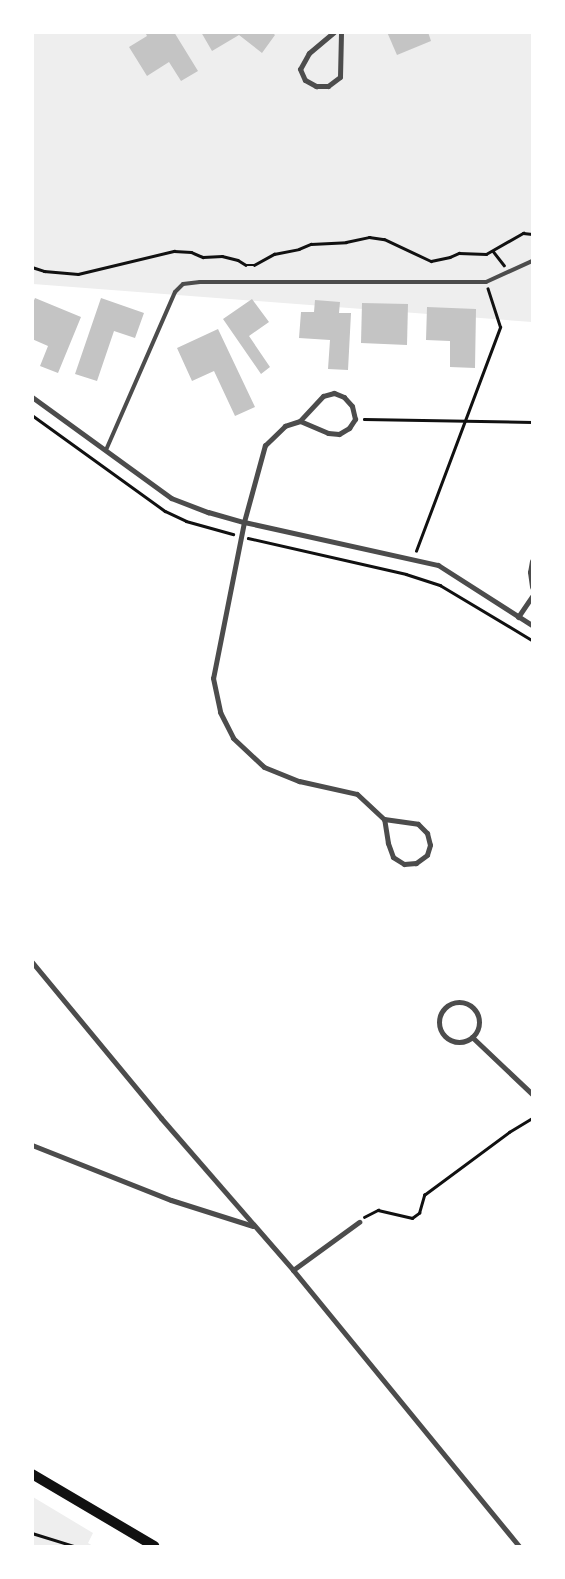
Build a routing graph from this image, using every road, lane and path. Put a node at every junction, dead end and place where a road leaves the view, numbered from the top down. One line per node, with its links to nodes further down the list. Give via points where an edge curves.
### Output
1 (334, 32): 2 (street, via 310,53 300,69 305,80 316,86 328,86 340,77)
2 (341, 32)
3 (32, 79): 4 (path)
4 (32, 104)
5 (532, 234): 6 (path, via 523,233)
6 (493, 251): 8 (path, via 486,254 459,253 431,261 384,239 369,237 312,244 274,254 254,265 222,256 203,257 174,251 78,274); 9 (path)
7 (532, 261): 9 (lane)
8 (32, 267)
9 (510, 272): 10 (lane)
10 (486, 282): 14 (path, via 500,327); 16 (lane, via 183,284 175,292)
11 (32, 397): 16 (street)
12 (355, 419): 13 (street, via 339,434 328,433); 13 (street, via 352,406 344,397 334,393 323,396); 14 (path)
13 (300, 421): 17 (street, via 285,426 265,445)
14 (464, 422): 15 (path); 18 (path)
15 (532, 422)
16 (106, 450): 17 (street, via 171,498)
17 (244, 522): 18 (street); 24 (street, via 213,678 220,712 233,738 264,767 299,781 357,794)
18 (413, 560): 22 (street, via 438,566)
19 (532, 561): 20 (street)
20 (532, 588)
21 (532, 596): 22 (street)
22 (518, 617): 23 (street)
23 (532, 625)
24 (384, 819): 24 (street, via 393,857 404,864 416,863 427,855 430,845 427,832 418,824)
25 (32, 962): 31 (street)
26 (472, 1037): 26 (street, via 478,1027 478,1015 465,1003 448,1006 440,1015 441,1032 456,1042); 27 (street)
27 (532, 1094)
28 (532, 1118): 30 (path, via 424,1195 419,1213 412,1218 378,1210)
29 (32, 1145): 31 (street, via 172,1200)
30 (359, 1222): 32 (street)
31 (254, 1226): 32 (street)
32 (293, 1270): 37 (street)
33 (32, 1474): 36 (main road)
34 (32, 1533): 35 (path)
35 (74, 1546)
36 (154, 1546)
37 (519, 1546)

